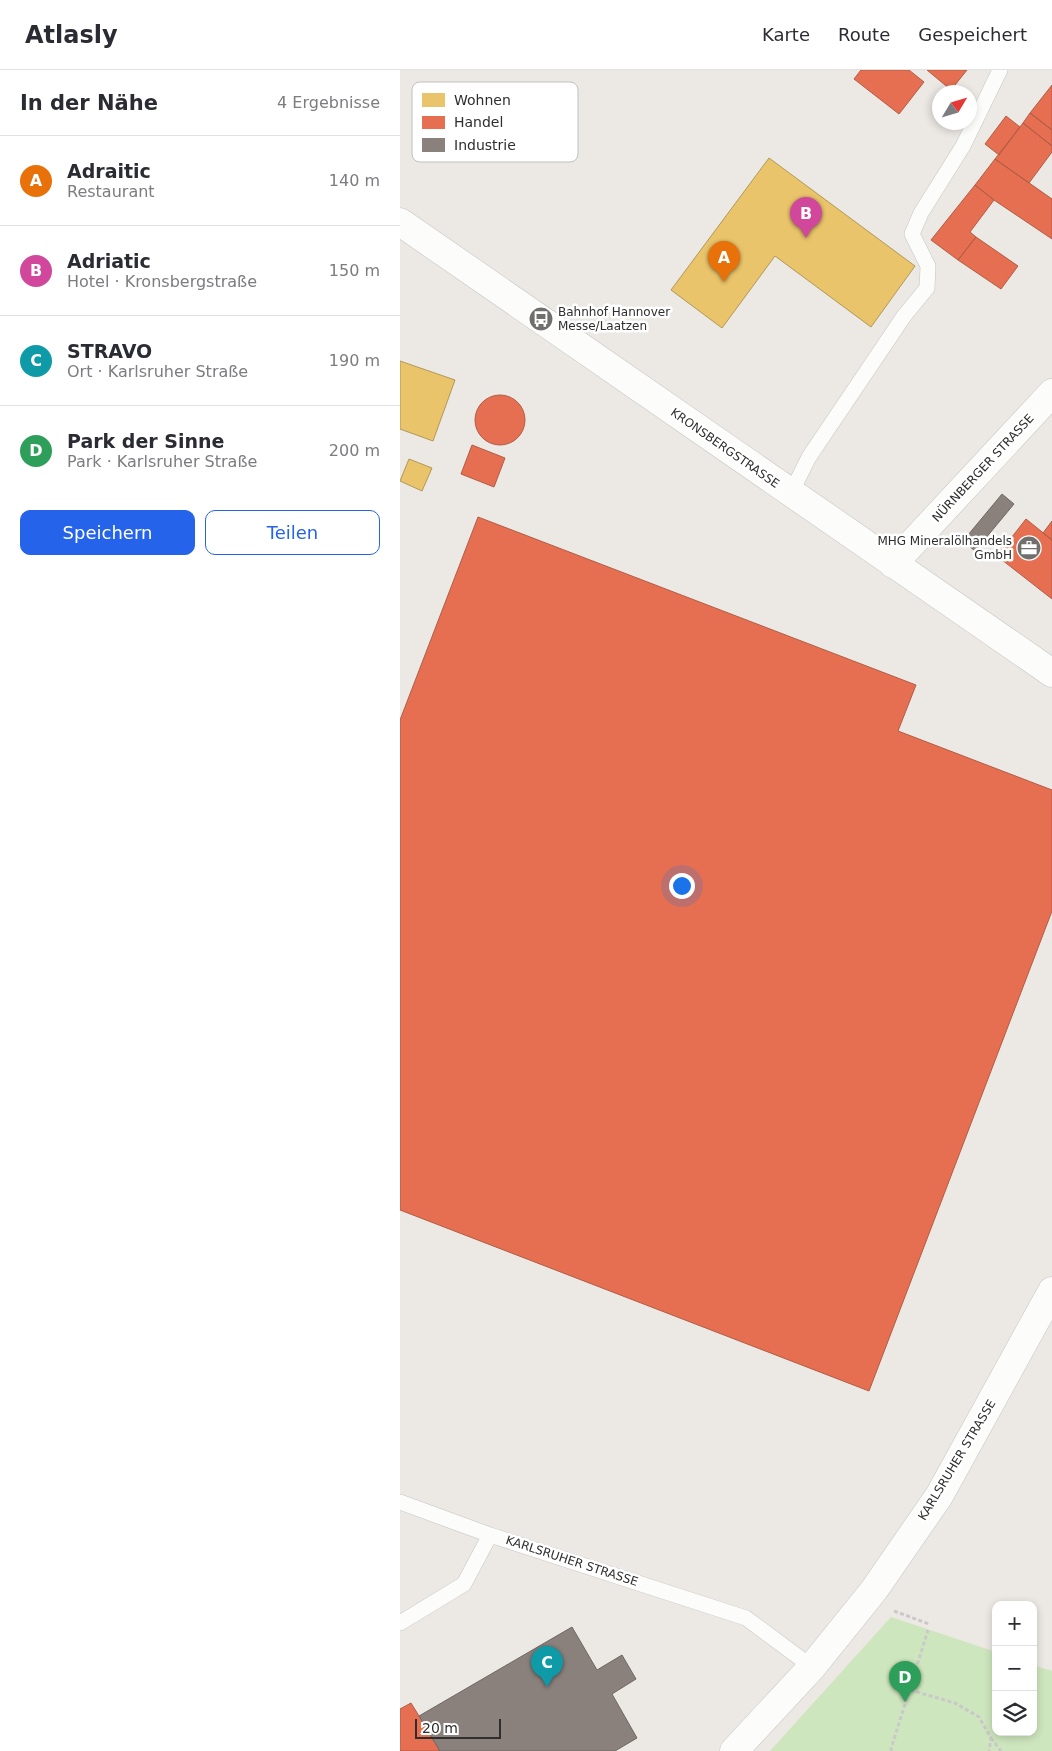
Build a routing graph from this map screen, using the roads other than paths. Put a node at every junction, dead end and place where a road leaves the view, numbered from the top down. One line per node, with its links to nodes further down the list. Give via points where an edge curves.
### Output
1 (1000, 70): 4 (lane, via 963,146 921,213 912,234 928,266 926,288 809,457)
2 (400, 222): 4 (main road, KRONSBERGSTRASSE)
3 (1052, 393): 5 (main road, NÜRNBERGER STRASSE)
4 (791, 494): 5 (main road, KRONSBERGSTRASSE)
5 (894, 564): 6 (main road, KRONSBERGSTRASSE)
6 (1052, 673)
7 (1052, 1291): 11 (main road, KARLSRUHER STRASSE, via 939,1496 874,1590)
8 (400, 1502): 9 (lane, KARLSRUHER STRASSE)
9 (490, 1535): 10 (lane, KARLSRUHER STRASSE, via 464,1584); 11 (lane, KARLSRUHER STRASSE, via 746,1618)
10 (400, 1623)
11 (812, 1667): 12 (main road, KARLSRUHER STRASSE)
12 (734, 1751)

